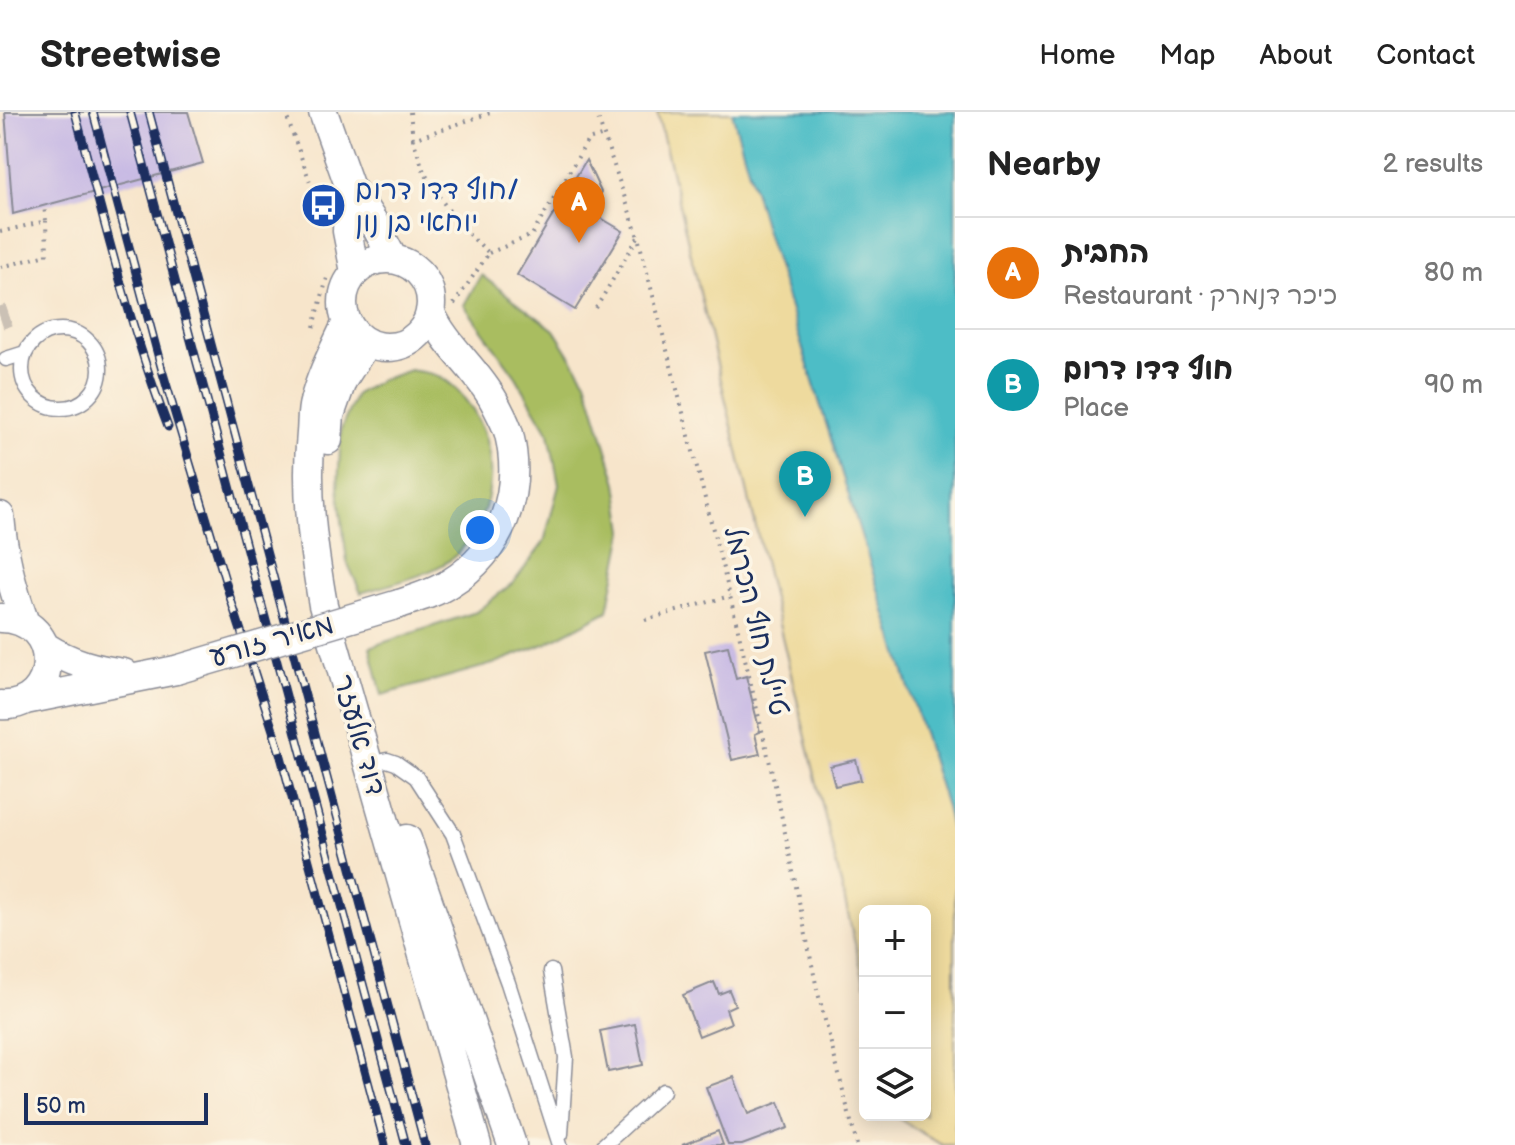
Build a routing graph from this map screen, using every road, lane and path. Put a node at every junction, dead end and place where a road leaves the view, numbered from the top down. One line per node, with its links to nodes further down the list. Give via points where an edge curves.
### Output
1 (323, 112): 9 (street)
2 (410, 112): 8 (path)
3 (493, 112): 8 (path)
4 (596, 112): 6 (path, טיילת חוף הכרמל)
5 (7, 135): 7 (path)
6 (604, 135): 13 (path, טיילת חוף הכרמל); 14 (path, via 588,140 532,235)
7 (0, 136)
8 (413, 139): 14 (path, via 424,172 442,201)
9 (349, 185): 15 (street); 17 (street, via 347,231)
10 (44, 206): 11 (path)
11 (46, 221): 12 (path); 16 (path, via 47,255)
12 (0, 232)
13 (638, 237): 19 (path); 26 (path, טיילת חוף הכרמל)
14 (489, 253): 18 (path)
15 (393, 259): 17 (street); 18 (street, via 418,272)
16 (1, 267)
17 (355, 272): 20 (street, via 343,296 343,309)
18 (442, 308): 21 (street); 22 (street, via 439,330)
19 (596, 308)
20 (357, 332): 21 (street, via 380,346); 32 (street, דוד אלעזר, via 326,366 313,403 309,507 323,605)
21 (406, 343): 22 (street)
22 (454, 349): 30 (street, מאיר זורע, bridge, via 492,398 508,432 513,461 513,492 504,520 474,566 423,597)
23 (25, 353): 23 (lane, via 22,378 45,405 77,405 94,389 99,377 96,352 78,334 54,330); 24 (lane)
24 (6, 359)
25 (0, 516): 27 (street)
26 (730, 596): 28 (path); 39 (path, טיילת חוף הכרמל)
27 (13, 620): 29 (street, via 34,629)
28 (645, 620)
29 (46, 647): 30 (street, מאיר זורע, via 84,666); 31 (street, via 42,683 35,692)
30 (145, 675): 31 (street, מאיר זורע)
31 (7, 704)
32 (376, 770): 35 (lane, via 387,760 416,777 453,834); 36 (street, דוד אלעזר); 37 (street, דוד אלעזר)
33 (551, 971): 35 (lane, via 566,1057)
34 (663, 1091): 38 (lane)
35 (560, 1144)
36 (477, 1145)
37 (512, 1145)
38 (604, 1145)
39 (857, 1145)

